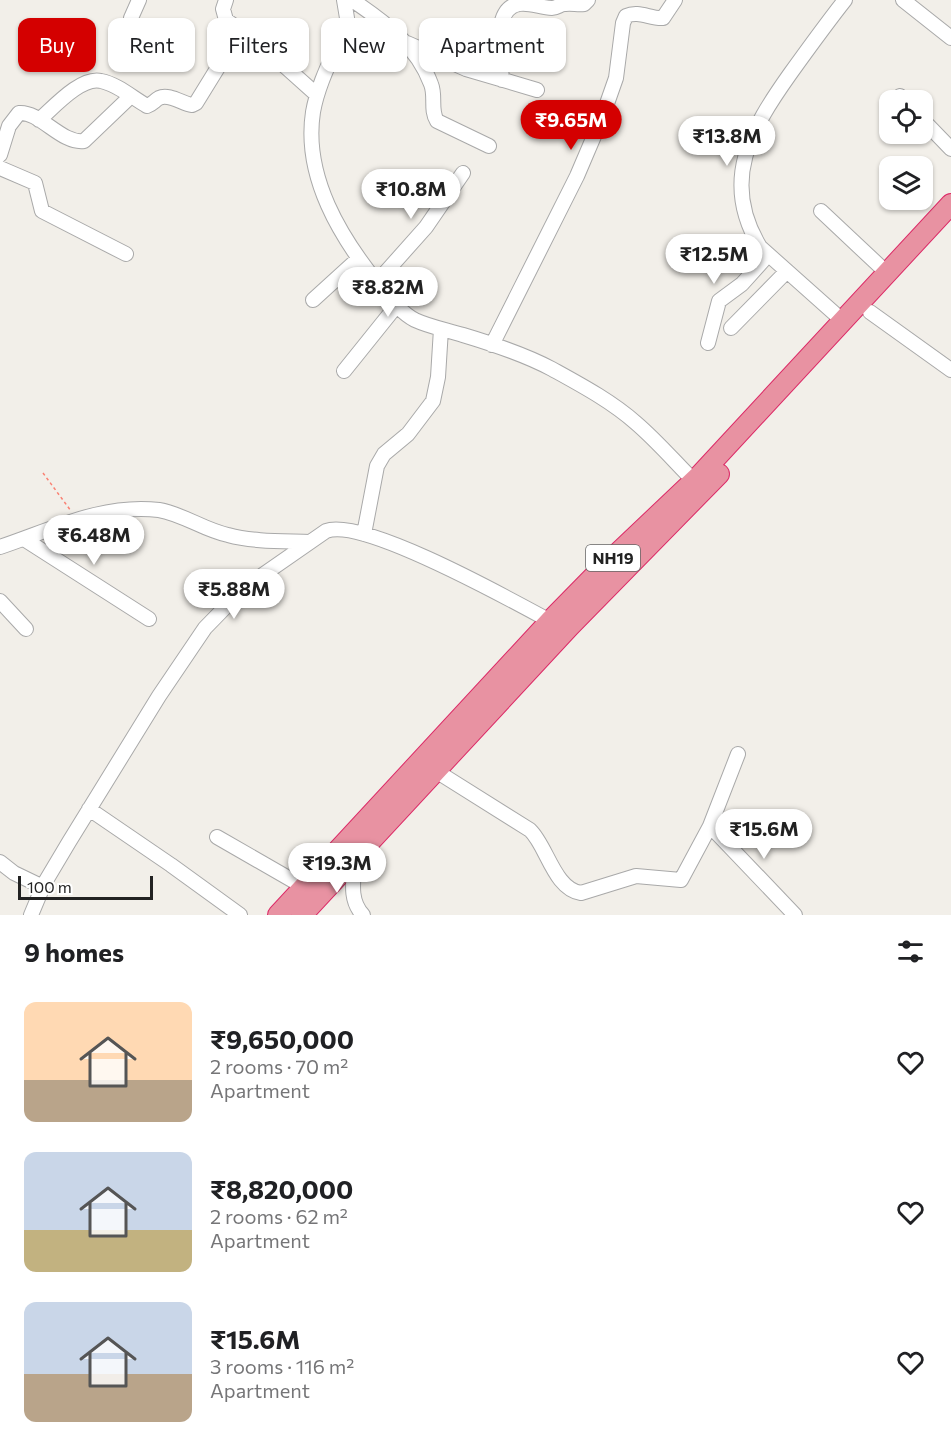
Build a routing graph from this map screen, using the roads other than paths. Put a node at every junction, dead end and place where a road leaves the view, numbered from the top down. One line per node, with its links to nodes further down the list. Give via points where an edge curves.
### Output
1 (139, 0): 11 (street)
2 (226, 0): 12 (street)
3 (345, 0): 21 (street, via 345,27)
4 (352, 0): 13 (street)
5 (588, 0): 19 (street, via 552,8 523,3 510,9 503,17 499,34)
6 (675, 0): 46 (street, via 663,18 637,13 626,16 616,78 603,115 577,176)
7 (845, 0): 34 (street, via 760,117 746,151 741,174 742,198 755,239)
8 (903, 0): 10 (street)
9 (928, 0): 10 (street)
10 (919, 12): 14 (street)
11 (131, 18)
12 (225, 18)
13 (377, 18)
14 (951, 38)
15 (407, 42): 19 (street, via 466,69)
16 (407, 44): 25 (street, via 433,88 437,121)
17 (215, 72): 22 (street, via 196,103 188,105 167,97 147,106)
18 (292, 72): 21 (street)
19 (502, 80): 20 (street)
20 (537, 90)
21 (317, 95): 35 (street, via 312,126 315,169 334,218)
22 (130, 96): 23 (street, via 100,80 92,80 73,90); 23 (street, via 84,141 71,140)
23 (39, 120): 27 (street, via 23,113 15,116)
24 (933, 130): 26 (street)
25 (489, 146)
26 (951, 149)
27 (0, 155)
28 (0, 168): 33 (street, via 35,183 42,211)
29 (463, 173): 38 (street, via 426,227)
30 (951, 204): 37 (highway, NH19)
31 (821, 210): 37 (street)
32 (951, 223): 41 (highway, NH19)
33 (126, 254)
34 (768, 255): 36 (street); 45 (street, via 742,284 719,301)
35 (358, 259): 38 (street); 39 (street)
36 (787, 272): 42 (street); 43 (street)
37 (887, 273): 42 (highway, NH19)
38 (376, 282): 40 (street)
39 (313, 300)
40 (397, 305): 44 (street, via 414,319); 47 (street)
41 (870, 312): 48 (street); 56 (highway, NH19, via 691,504)
42 (843, 321): 49 (highway, NH19)
43 (731, 328)
44 (441, 329): 46 (street); 50 (street, via 433,401 377,466)
45 (708, 343)
46 (492, 345): 49 (street, via 549,368 613,405)
47 (344, 370)
48 (951, 370)
49 (694, 481): 56 (highway, NH19, via 602,568)
50 (364, 534): 52 (street, via 333,529); 56 (street, via 401,547)
51 (24, 539): 52 (street, via 115,511 158,510 226,535); 53 (street); 55 (street)
52 (310, 542): 60 (street, via 244,588 205,628)
53 (0, 547)
54 (0, 601): 57 (street)
55 (149, 619)
56 (559, 620): 59 (highway, NH19); 66 (highway, NH19)
57 (26, 628)
58 (738, 754): 61 (street)
59 (436, 771): 61 (street, via 530,830 548,863 565,885 577,893 636,876 681,880); 63 (highway, NH19)
60 (89, 809): 65 (street); 68 (street)
61 (710, 826): 72 (street)
62 (217, 837): 66 (street)
63 (355, 858): 70 (highway, NH19); 71 (street, via 352,897)
64 (0, 862): 65 (street)
65 (43, 887): 67 (street)
66 (304, 887): 69 (highway, NH19)
67 (31, 915)
68 (240, 915)
69 (278, 915)
70 (302, 915)
71 (363, 915)
72 (795, 915)

